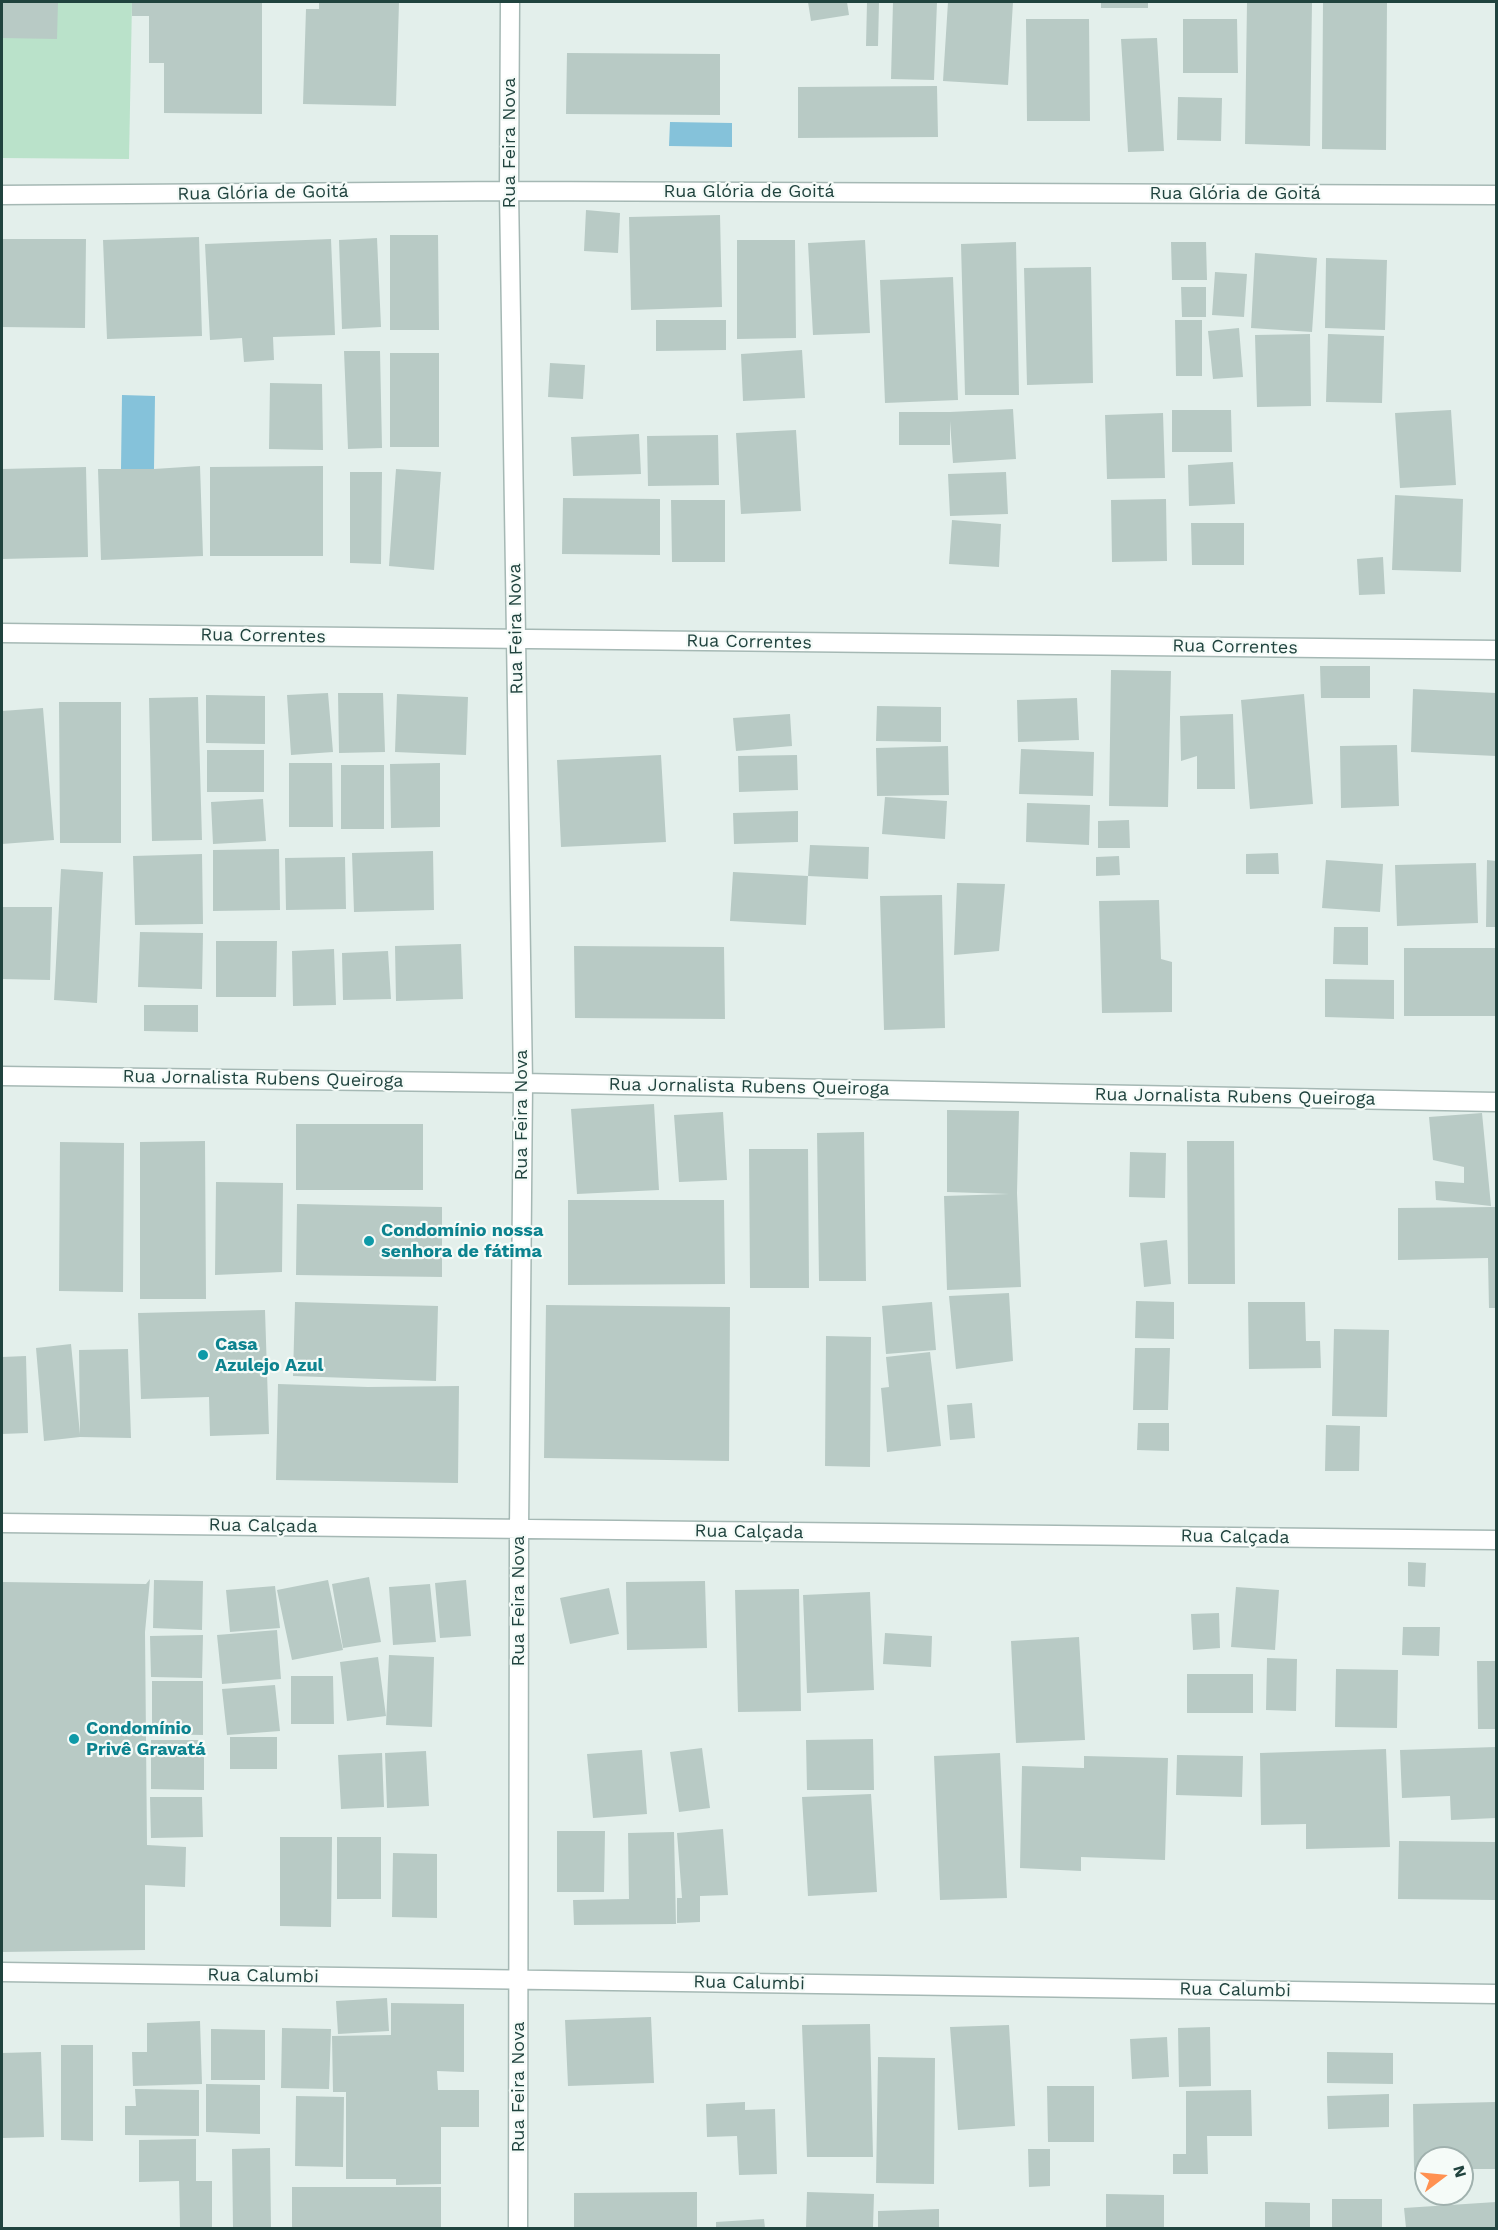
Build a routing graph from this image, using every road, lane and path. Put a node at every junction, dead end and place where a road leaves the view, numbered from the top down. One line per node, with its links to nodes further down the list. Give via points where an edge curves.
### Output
1 (510, 2): 2 (street, Rua Feira Nova)
2 (509, 191): 3 (street, Rua Glória de Goitá); 4 (street, Rua Glória de Goitá); 6 (street, Rua Feira Nova)
3 (2, 195)
4 (1497, 195)
5 (2, 633): 6 (street, Rua Correntes)
6 (516, 639): 7 (street, Rua Correntes); 9 (street, Rua Feira Nova)
7 (1497, 650)
8 (2, 1076): 9 (street, Rua Jornalista Rubens Queiroga)
9 (523, 1083): 10 (street, Rua Jornalista Rubens Queiroga); 12 (street, Rua Feira Nova)
10 (1497, 1102)
11 (2, 1524): 12 (street, Rua Calçada)
12 (519, 1529): 13 (street, Rua Calçada); 15 (street, Rua Feira Nova)
13 (1497, 1540)
14 (2, 1972): 15 (street, Rua Calumbi)
15 (520, 1979): 16 (street, Rua Calumbi); 17 (street, Rua Feira Nova)
16 (1497, 1994)
17 (518, 2229)

